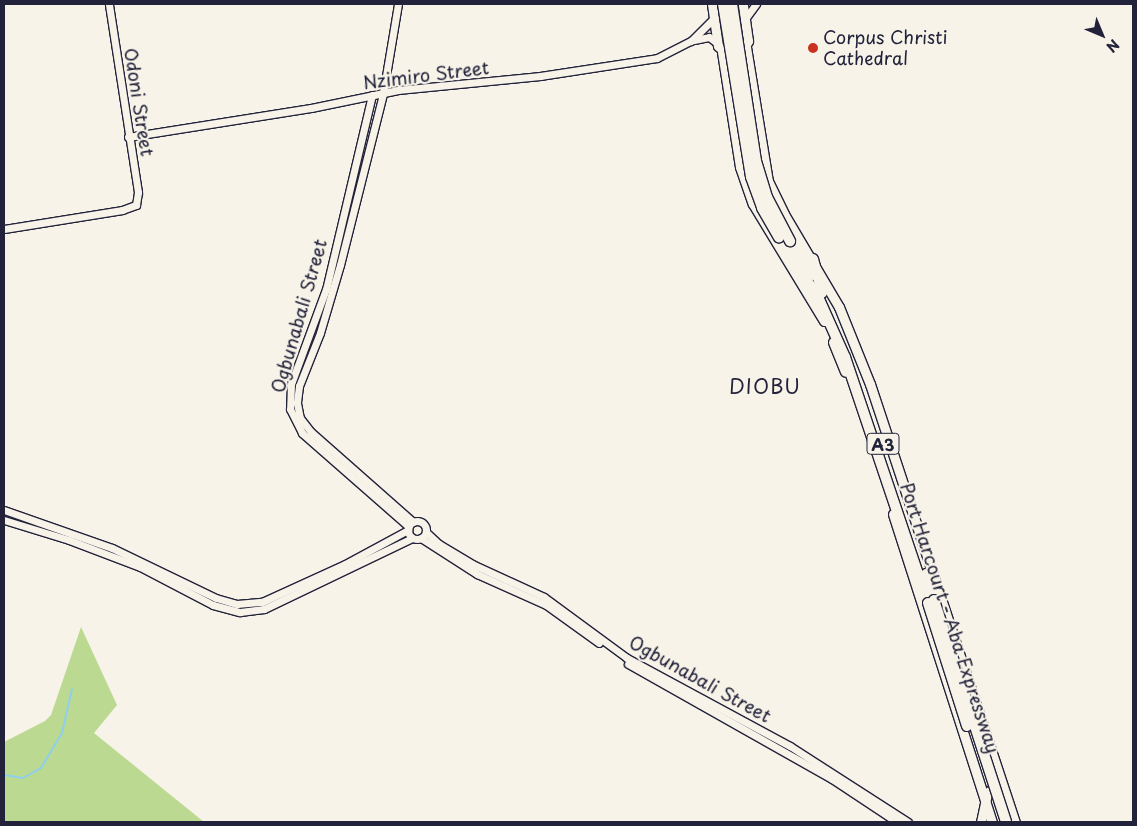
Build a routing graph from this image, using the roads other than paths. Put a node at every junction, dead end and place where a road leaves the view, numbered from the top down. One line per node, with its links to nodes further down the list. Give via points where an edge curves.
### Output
1 (108, 4): 18 (street, Odoni Street)
2 (398, 4): 14 (street, Ogbunabali Street)
3 (712, 4): 8 (main road)
4 (723, 4): 23 (highway, Port Harcourt - Aba Expressway / A3, bridge, via 751,177 762,208)
5 (732, 4): 22 (highway, Port Harcourt - Aba Expressway / A3, bridge, via 756,161 767,197)
6 (743, 4): 9 (main road)
7 (756, 4): 9 (street)
8 (714, 18): 10 (street, Nzimiro Street, via 706,30); 11 (main road)
9 (746, 18): 12 (main road)
10 (691, 41): 11 (street, via 709,37); 14 (street, Nzimiro Street, via 657,58 540,76)
11 (717, 43): 13 (main road)
12 (746, 48): 13 (main road, via 735,55); 20 (main road, via 768,181)
13 (722, 52): 21 (main road, via 740,167 760,218)
14 (383, 94): 15 (street, Nzimiro Street); 26 (street, Ogbunabali Street, via 329,308 299,386 297,403 300,418 311,432)
15 (372, 96): 16 (street, Nzimiro Street); 17 (street, Ogbunabali Street)
16 (357, 99): 17 (street); 18 (street, Nzimiro Street)
17 (367, 117): 26 (street, Ogbunabali Street, via 319,313 291,384 290,409 302,433)
18 (128, 137): 19 (street, Odoni Street, via 138,192 136,205)
19 (4, 229)
20 (813, 260): 22 (highway); 31 (main road, via 839,307 870,384)
21 (796, 271): 23 (highway); 32 (main road, via 825,322 854,394)
22 (822, 292): 30 (highway, Port Harcourt - Aba Expressway / A3, via 860,376)
23 (826, 311): 30 (highway, Port Harcourt - Aba Expressway / A3, via 866,412)
24 (4, 510): 26 (street, via 112,548 216,598 237,604 262,602 346,564)
25 (4, 520): 28 (street, via 140,567 213,605 240,612 264,609)
26 (410, 526): 27 (street, Ogbunabali Street, via 423,523); 28 (street)
27 (426, 532): 29 (street); 34 (street, Ogbunabali Street, via 472,564 544,597 627,658 790,746)
28 (412, 538): 29 (street)
29 (421, 538): 33 (street, Ogbunabali Street, via 477,574 546,605 648,677 832,779)
30 (931, 601): 37 (highway, Port Harcourt - Aba Expressway / A3, bridge); 38 (highway, Port Harcourt - Aba Expressway / A3, bridge)
31 (1004, 791): 32 (main road, via 992,789); 39 (main road)
32 (984, 798): 35 (main road); 36 (main road)
33 (897, 822)
34 (908, 822)
35 (981, 822)
36 (992, 822)
37 (999, 822)
38 (1006, 822)
39 (1014, 822)

